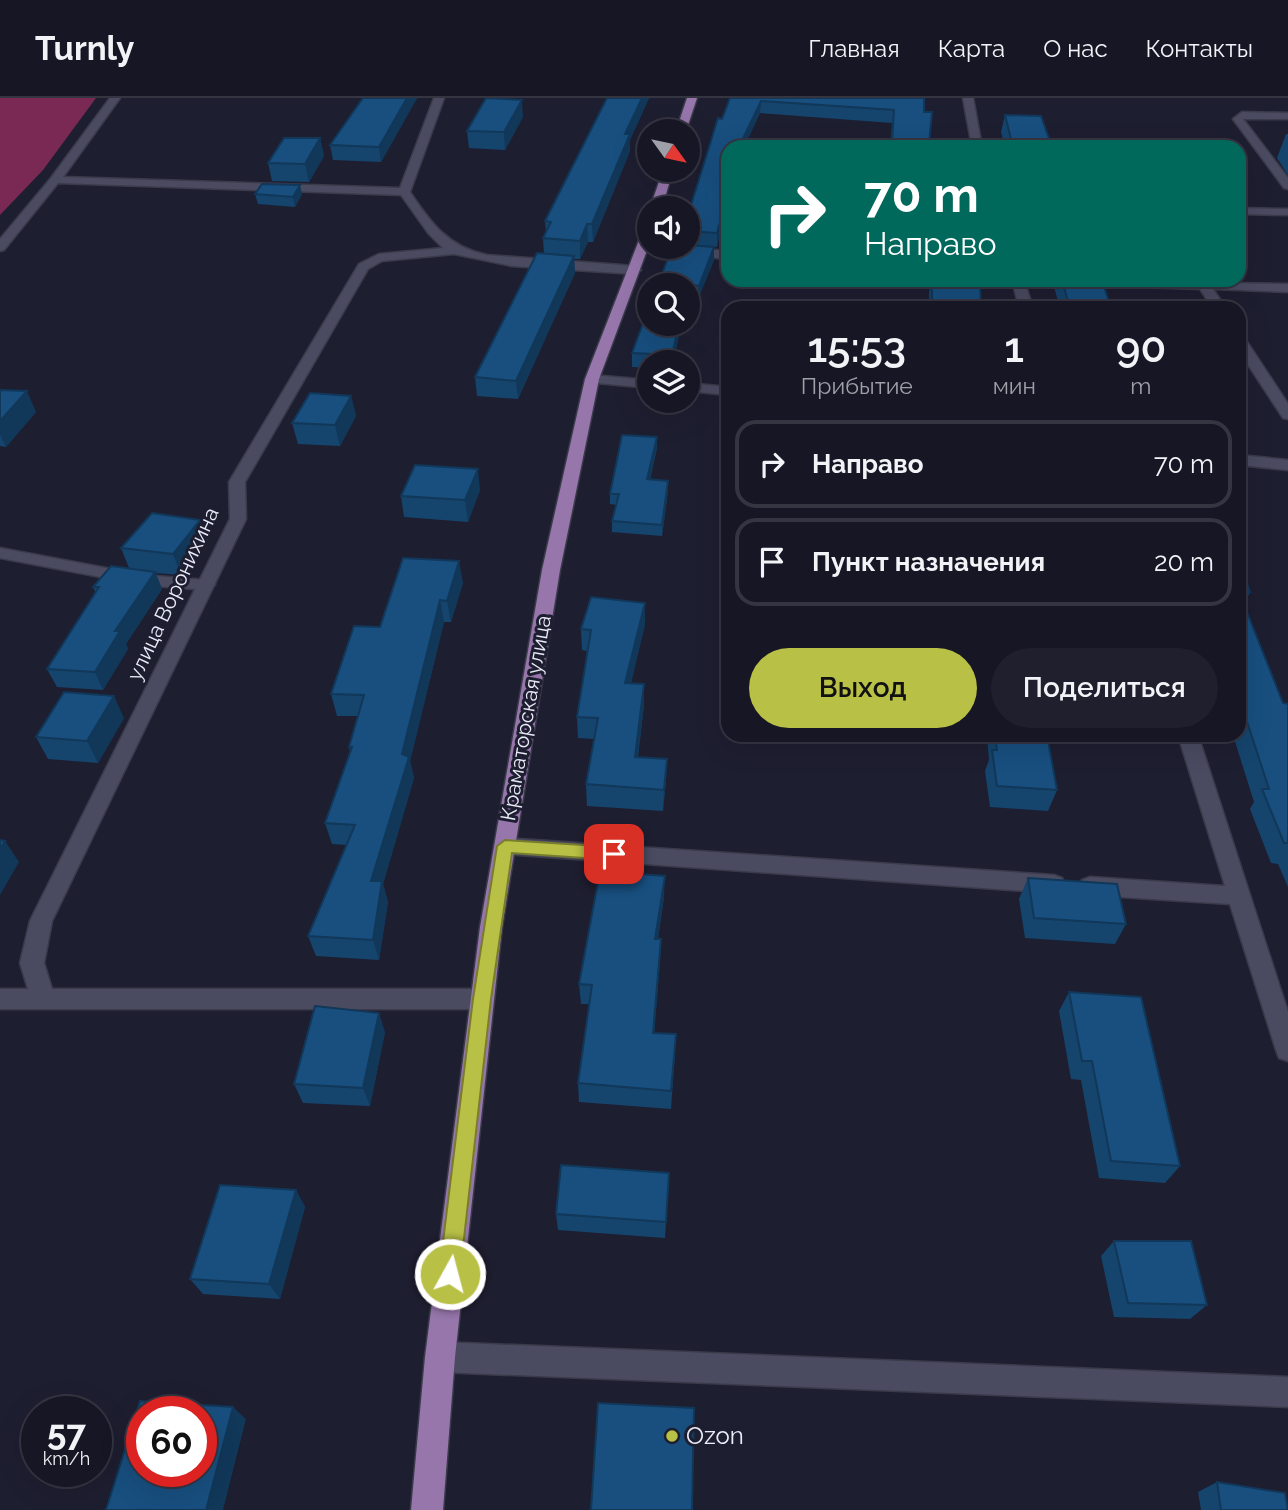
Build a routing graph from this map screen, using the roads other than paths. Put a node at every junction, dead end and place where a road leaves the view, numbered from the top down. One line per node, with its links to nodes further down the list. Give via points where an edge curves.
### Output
1 (115, 98): 8 (street)
2 (439, 98): 10 (street)
3 (692, 98): 6 (main road)
4 (968, 98): 7 (street)
5 (1288, 116): 9 (street, via 1242,115 1238,119)
6 (685, 119)
7 (976, 140)
8 (55, 180): 10 (street); 13 (street)
9 (1288, 186)
10 (404, 192): 14 (street, via 438,238)
11 (1246, 211): 12 (street)
12 (1288, 212)
13 (0, 247)
14 (456, 250): 18 (street, via 481,257); 30 (street, улица Воронихина, via 379,258 363,267 237,482 238,519)
15 (700, 250): 16 (street)
16 (721, 254)
17 (639, 259): 18 (main road, Краматорская улица)
18 (635, 270): 22 (main road, Краматорская улица)
19 (1246, 287): 20 (street)
20 (1288, 288)
21 (1246, 351): 26 (street)
22 (592, 379): 23 (street); 32 (main road, Краматорская улица, via 551,570)
23 (637, 383)
24 (700, 388): 25 (street)
25 (721, 390)
26 (1288, 415)
27 (1246, 461): 28 (street)
28 (1288, 465)
29 (0, 553): 30 (street, via 143,580)
30 (206, 585): 36 (street, улица Воронихина, via 41,921 32,963)
31 (1190, 742): 33 (street)
32 (505, 846): 33 (street); 35 (main road, Краматорская улица)
33 (1241, 897): 37 (street)
34 (0, 999): 36 (street)
35 (482, 999): 36 (street); 38 (main road, Краматорская улица)
36 (43, 1000)
37 (1288, 1050)
38 (440, 1357): 39 (street); 40 (main road, Краматорская улица)
39 (1288, 1392)
40 (427, 1510)

